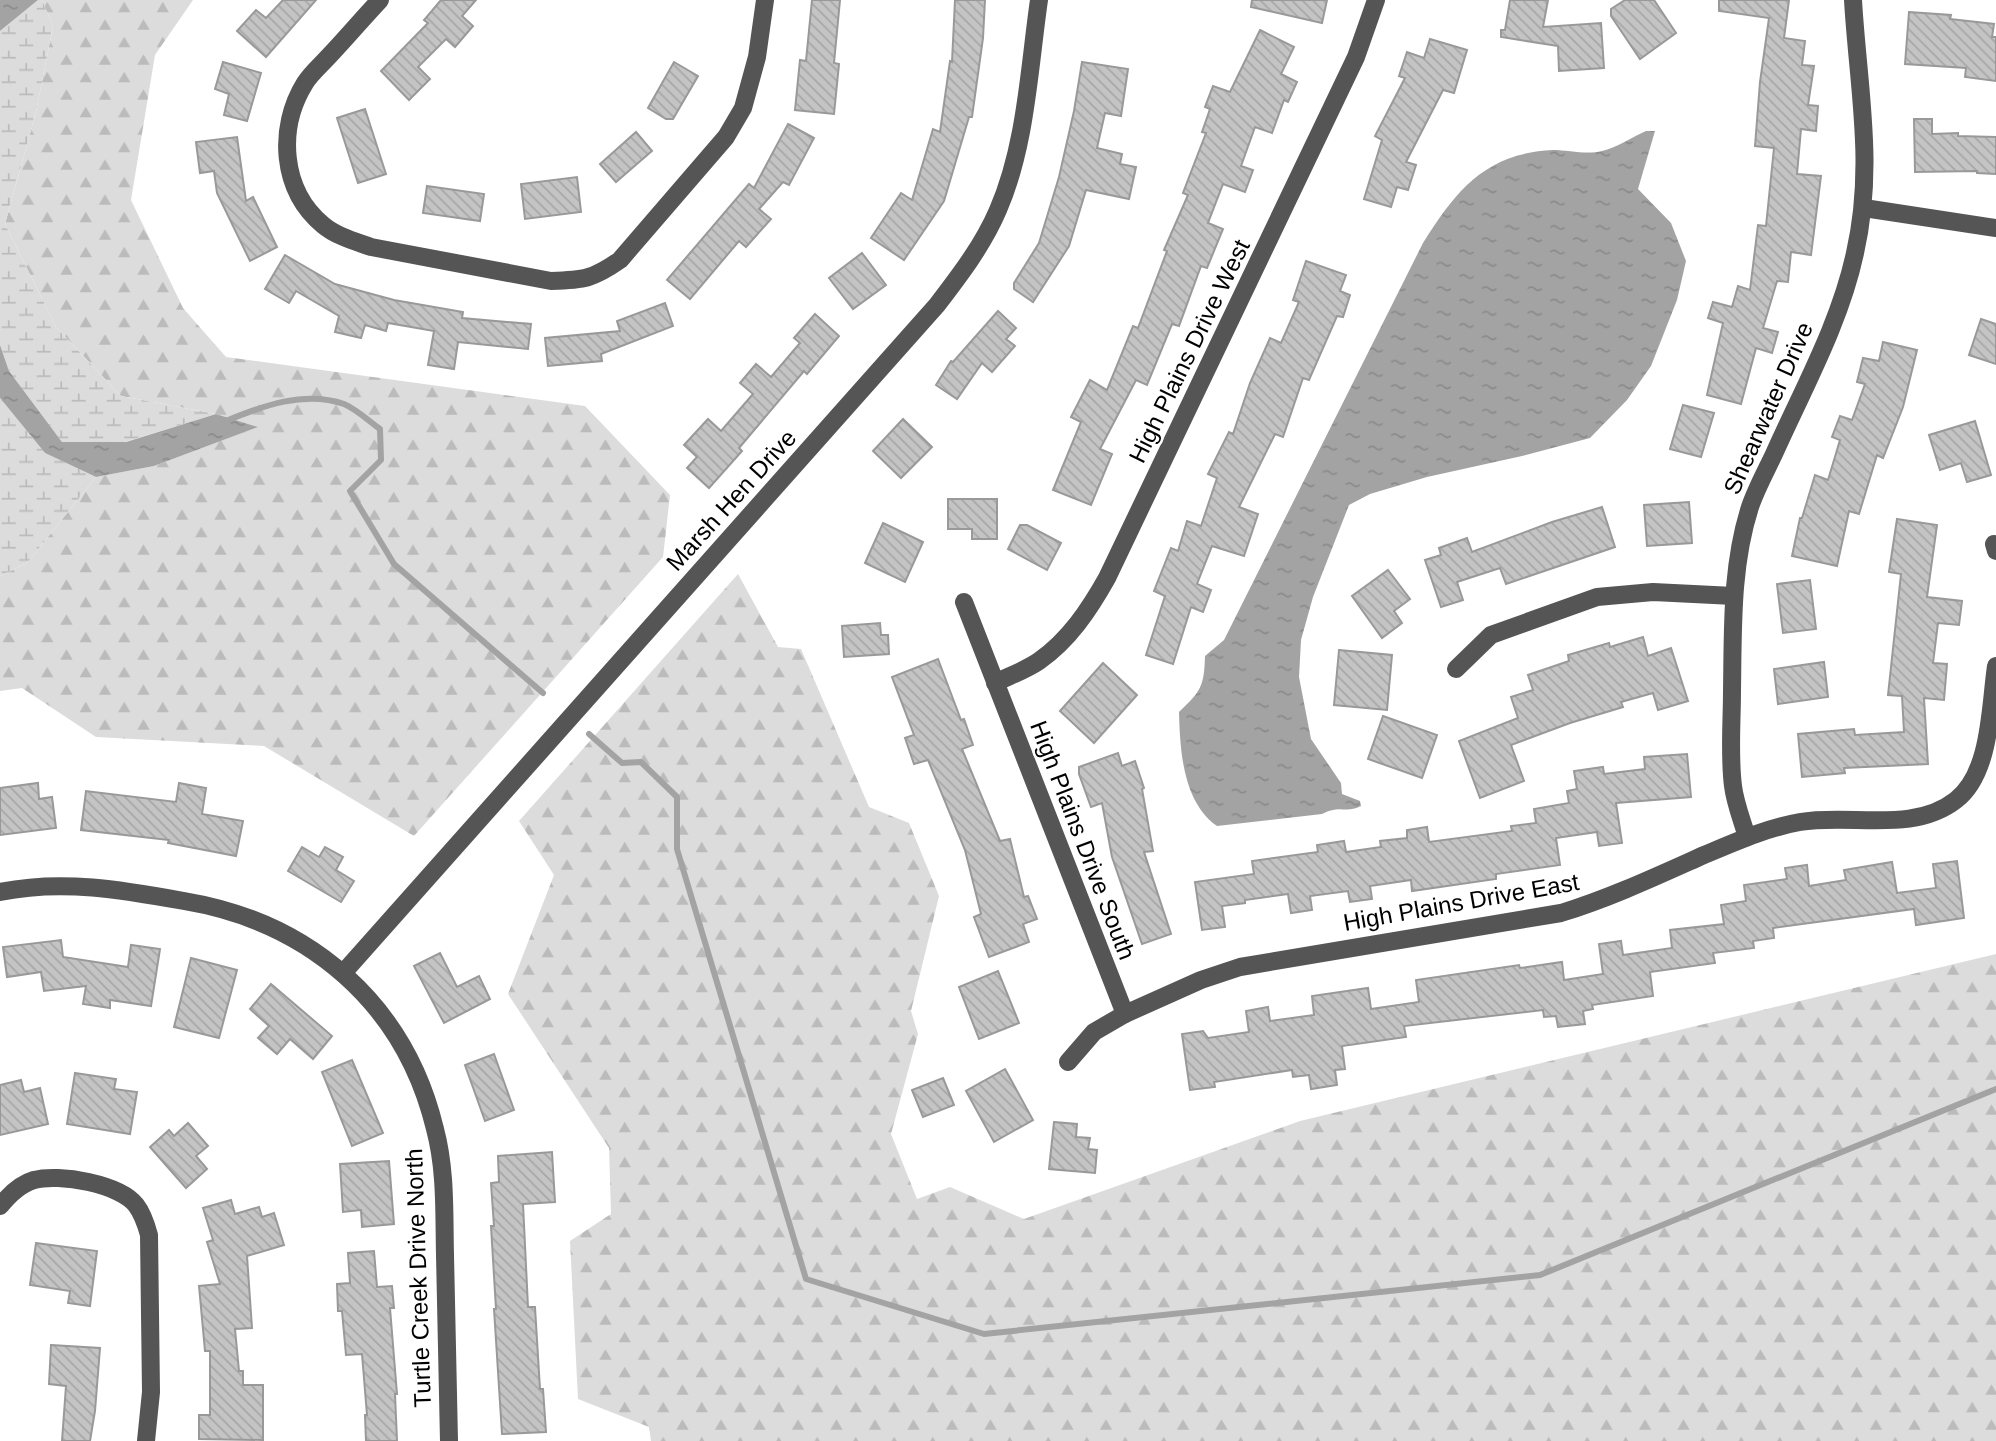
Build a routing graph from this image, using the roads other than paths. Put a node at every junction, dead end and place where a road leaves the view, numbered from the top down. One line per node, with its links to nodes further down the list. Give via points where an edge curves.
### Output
1 (380, 0): 2 (street, via 306,82 294,105 287,159 306,206 323,225 345,239 371,247 551,281 598,275 620,260 726,137 752,82)
2 (765, 0)
3 (1039, 0): 15 (street, Marsh Hen Drive, via 1010,175 983,241 961,275)
4 (1376, 0): 12 (street, High Plains Drive West, via 1356,57 1107,578 1063,641 1038,662)
5 (1853, 0): 6 (street, Shearwater Drive, via 1864,121)
6 (1864, 208): 7 (street); 8 (street, Shearwater Drive, via 1842,298 1751,506 1737,559)
7 (1996, 228)
8 (1734, 596): 11 (street, via 1653,592 1597,597 1491,635); 13 (street, Shearwater Drive, via 1731,758 1733,788)
9 (964, 602): 12 (street, High Plains Drive South)
10 (1996, 666): 13 (street, High Plains Drive East, via 1983,758 1957,800 1908,819 1804,821)
11 (1456, 669)
12 (995, 683): 16 (street, High Plains Drive South)
13 (1747, 837): 16 (street, High Plains Drive East, via 1561,913 1240,967)
14 (0, 892): 15 (street, Turtle Creek Drive North, via 87,886 202,904 288,935)
15 (344, 972): 20 (street, Turtle Creek Drive North, via 404,1045 436,1130 443,1175)
16 (1125, 1014): 17 (street, High Plains Drive East, via 1094,1032)
17 (1068, 1062)
18 (0, 1206): 19 (street, via 33,1180 55,1178 120,1192 135,1203 145,1219 151,1392)
19 (146, 1441)
20 (449, 1441)

